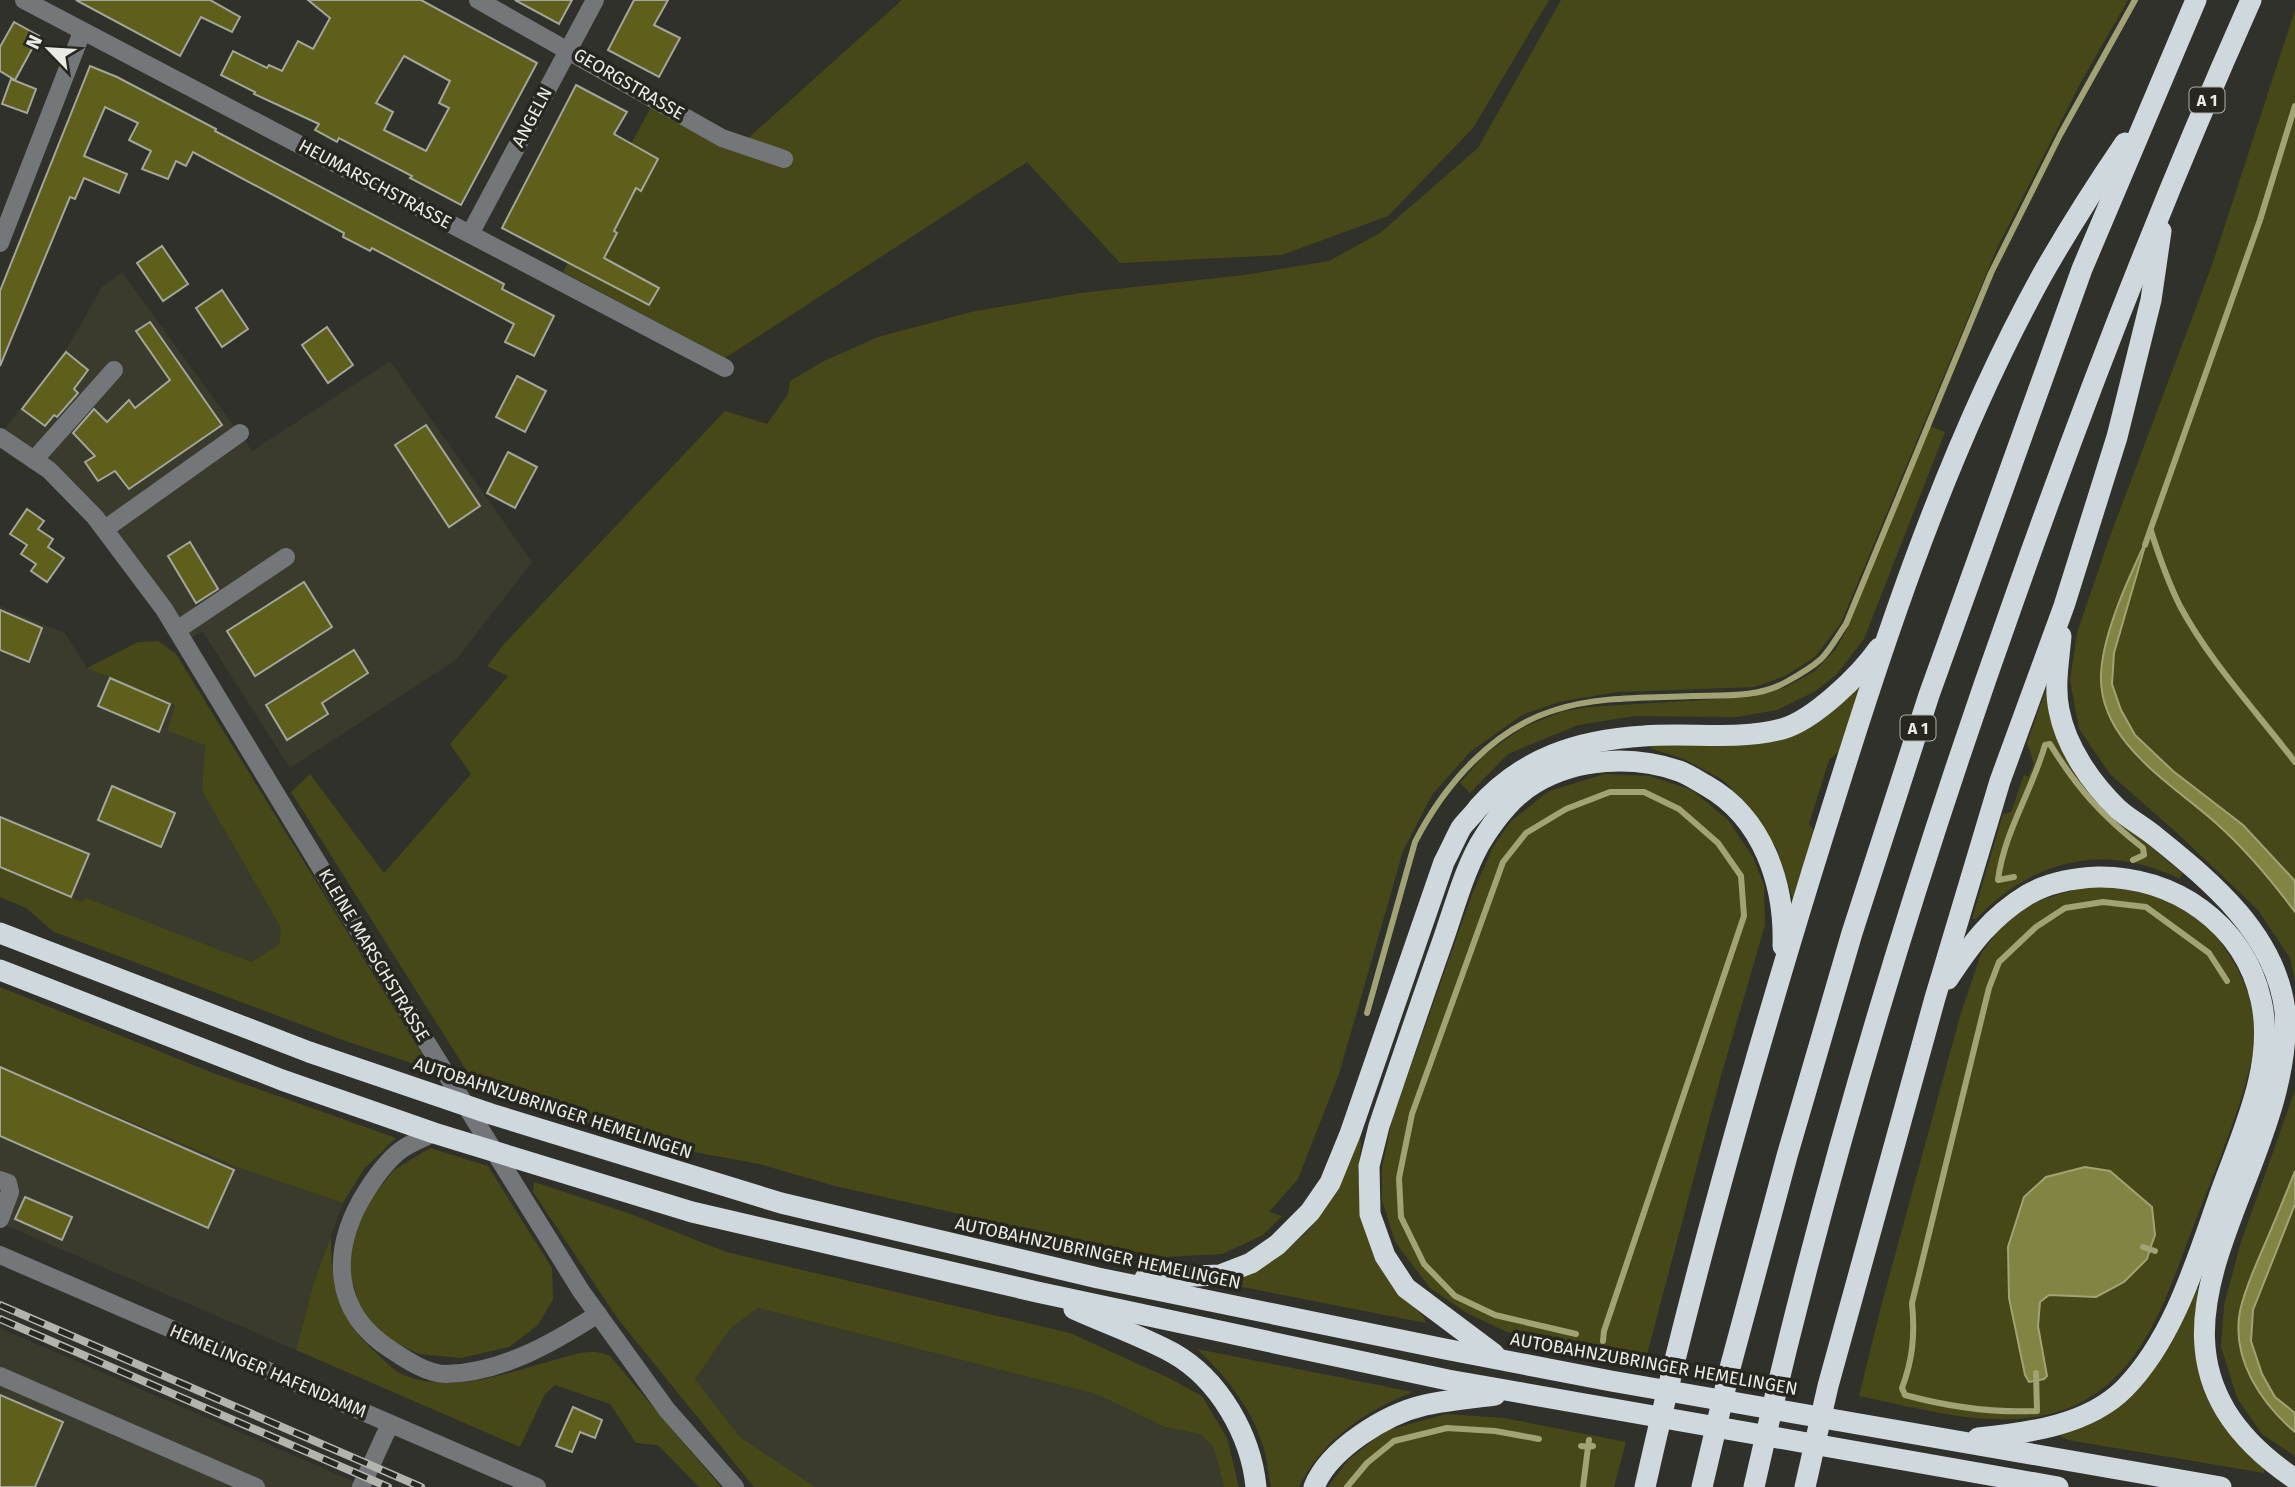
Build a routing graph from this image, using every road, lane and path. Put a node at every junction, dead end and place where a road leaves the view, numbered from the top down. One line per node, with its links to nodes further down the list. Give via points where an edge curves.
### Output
1 (24, 0): 6 (street, HEUMARSCHSTRASSE)
2 (478, 0): 7 (street, GEORGSTRASSE)
3 (595, 0): 7 (street, ANGELN)
4 (2196, 0): 8 (highway, A 1)
5 (2251, 0): 10 (highway, A 1)
6 (82, 32): 11 (street, HEUMARSCHSTRASSE); 12 (street)
7 (568, 49): 9 (street, GEORGSTRASSE, via 722,138); 11 (street, ANGELN)
8 (2151, 103): 21 (highway, via 2074,219 2006,347 1950,469); 50 (highway, A 1, via 2082,269 1929,695 1852,933 1787,1156)
9 (785, 159)
10 (2165, 201): 20 (highway, via 2151,300 2120,425); 40 (highway, A 1, via 2057,479 1894,959 1830,1178)
11 (470, 234): 13 (street, HEUMARSCHSTRASSE)
12 (0, 243)
13 (725, 368)
14 (114, 370): 17 (street)
15 (240, 433): 18 (street)
16 (0, 437): 17 (street, KLEINE MARSCHSTRASSE)
17 (34, 460): 18 (street, KLEINE MARSCHSTRASSE)
18 (104, 529): 22 (street, KLEINE MARSCHSTRASSE)
19 (286, 557): 22 (street)
20 (2064, 606): 26 (highway, via 2000,781); 41 (highway, via 2057,689 2072,748 2092,781 2119,809 2197,871 2232,906 2258,937 2278,976 2287,1037 2283,1077 2216,1269 2206,1318 2208,1356 2218,1394 2260,1452)
21 (1896, 615): 25 (highway); 31 (highway, via 1862,669 1815,711 1784,728 1746,735 1644,736 1572,746 1528,765 1493,792 1462,827 1444,862 1350,1134 1330,1183 1310,1212 1277,1245 1251,1263 1220,1275)
22 (177, 630): 33 (street, KLEINE MARSCHSTRASSE, via 425,1040)
23 (0, 933): 31 (highway, AUTOBAHNZUBRINGER HEMELINGEN, via 309,1052 491,1114 780,1203)
24 (0, 970): 27 (highway, via 282,1080)
25 (1780, 975): 34 (highway, via 1784,922 1778,886 1763,844 1715,791 1681,771 1645,762 1605,761 1565,771 1534,783 1514,799 1483,838 1461,888 1379,1126 1369,1166 1370,1214 1385,1256 1406,1288); 49 (highway, via 1722,1180)
26 (1935, 998): 38 (highway, via 1979,933 2028,894 2074,878 2118,877 2165,888 2201,908 2252,973 2265,1028 2261,1069 2246,1123 2182,1298 2147,1360 2124,1389 2093,1413 2038,1429); 42 (highway)
27 (434, 1133): 32 (highway, via 692,1212); 33 (street, via 401,1149 358,1204 342,1247 344,1292 357,1320 377,1341 412,1364 444,1374 483,1369 524,1355)
28 (0, 1180): 29 (street, via 8,1184 10,1192)
29 (0, 1219)
30 (0, 1255): 37 (street, HEMELINGER HAFENDAMM)
31 (1098, 1278): 34 (highway, AUTOBAHNZUBRINGER HEMELINGEN)
32 (1037, 1292): 36 (highway); 47 (highway, via 1174,1354 1200,1373 1242,1434)
33 (598, 1314): 46 (street, KLEINE MARSCHSTRASSE, via 667,1410)
34 (1502, 1359): 38 (highway, AUTOBAHNZUBRINGER HEMELINGEN)
35 (0, 1376): 43 (street)
36 (1514, 1393): 39 (highway); 48 (highway, via 1422,1406 1370,1428 1340,1450)
37 (390, 1424): 44 (street); 45 (street, HEMELINGER HAFENDAMM)
38 (1953, 1441): 53 (highway, AUTOBAHNZUBRINGER HEMELINGEN)
39 (1975, 1473): 51 (highway); 52 (highway)
40 (1756, 1478)
41 (2295, 1479)
42 (1806, 1482)
43 (256, 1487)
44 (361, 1487)
45 (537, 1487)
46 (735, 1487)
47 (1256, 1487)
48 (1314, 1487)
49 (1645, 1487)
50 (1702, 1487)
51 (1994, 1487)
52 (2058, 1487)
53 (2221, 1487)

